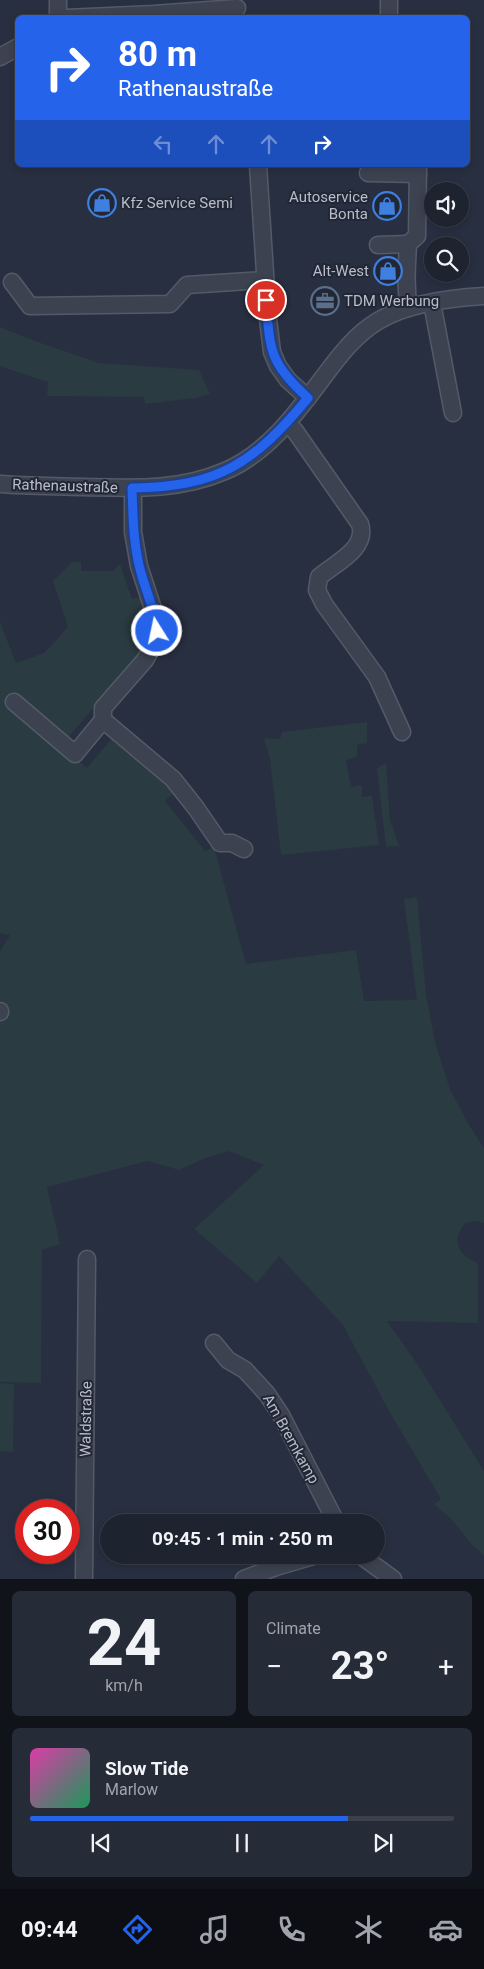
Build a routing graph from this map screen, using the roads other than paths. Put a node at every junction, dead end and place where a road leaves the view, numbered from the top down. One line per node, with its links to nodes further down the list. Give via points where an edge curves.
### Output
1 (58, 0): 3 (street)
2 (237, 8): 4 (street)
3 (58, 15)
4 (132, 15)
5 (15, 50): 6 (street)
6 (0, 57)
7 (258, 167): 12 (street)
8 (418, 169): 9 (street); 10 (street, via 417,236)
9 (368, 173)
10 (408, 244): 11 (street); 16 (street, via 406,291)
11 (378, 245)
12 (265, 280): 13 (street, via 187,285 170,304 30,306); 17 (street, via 272,352 288,380)
13 (12, 282)
14 (484, 296): 15 (street, Rathenaustraße)
15 (432, 303): 16 (street, Rathenaustraße); 18 (street)
16 (409, 308): 17 (street, Rathenaustraße, via 377,321 352,341)
17 (308, 398): 19 (street, Rathenaustraße)
18 (453, 413)
19 (287, 424): 21 (street, Rathenaustraße, via 264,447 226,471 190,483); 24 (street, via 360,524 362,537 357,547 319,577 316,590 377,677)
20 (0, 484): 21 (street, Rathenaustraße)
21 (132, 488): 23 (street, via 133,532 157,631 145,660 103,708)
22 (14, 702): 23 (street, via 76,754)
23 (103, 720): 25 (street, via 172,779 220,843 232,843)
24 (402, 732)
25 (244, 849)
26 (87, 1259): 31 (street, Waldstraße)
27 (214, 1343): 28 (street, Am Bremkamp, via 228,1360 245,1370 267,1394)
28 (332, 1514)
29 (286, 1564): 32 (street)
30 (372, 1564): 33 (street)
31 (84, 1579)
32 (244, 1579)
33 (393, 1579)

